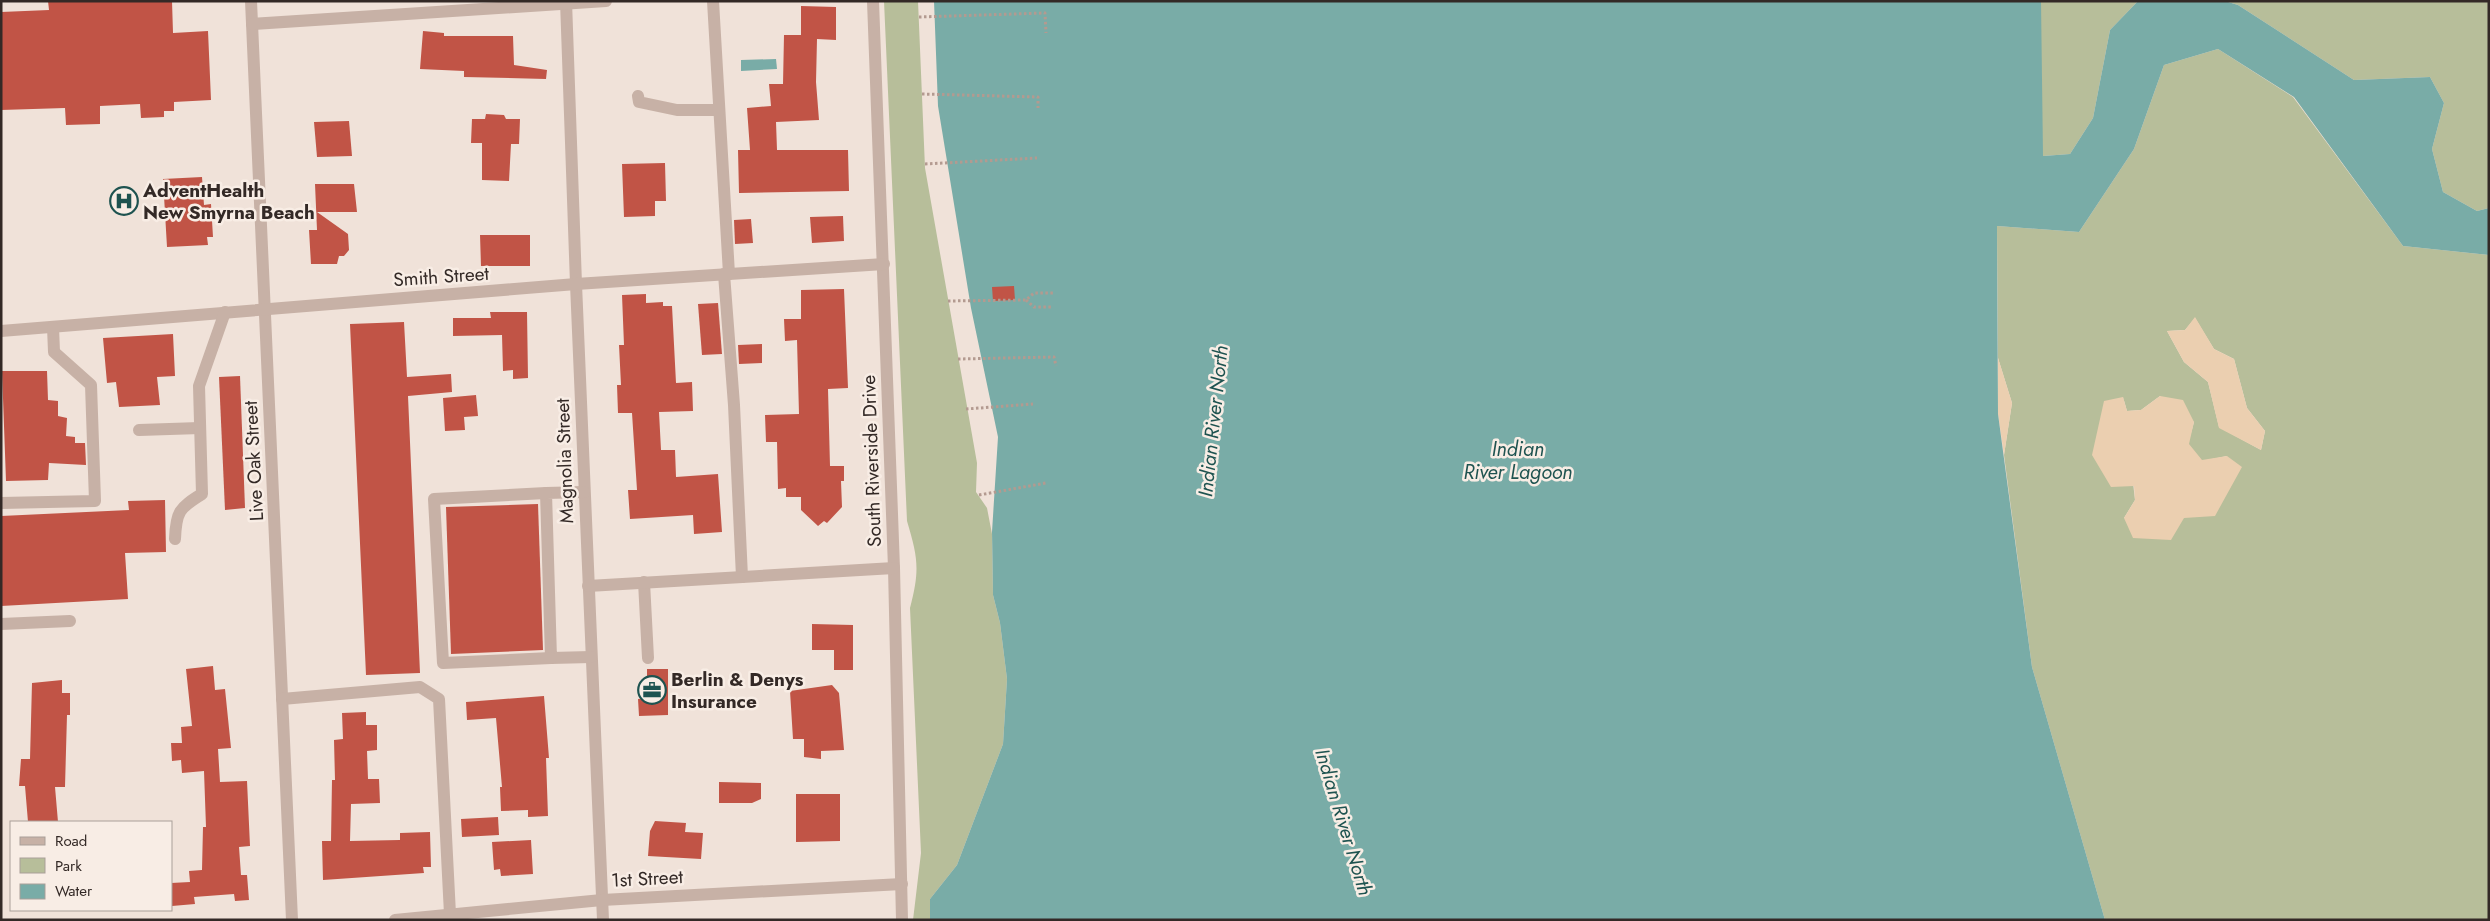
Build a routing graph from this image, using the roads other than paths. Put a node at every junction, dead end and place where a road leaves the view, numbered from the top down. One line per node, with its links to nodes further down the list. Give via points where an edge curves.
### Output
1 (251, 1): 7 (street, Live Oak Street)
2 (606, 1): 5 (street)
3 (713, 1): 9 (street)
4 (873, 1): 10 (street, South Riverside Drive)
5 (566, 3): 6 (street); 12 (street, Magnolia Street)
6 (412, 8): 7 (street)
7 (252, 24): 13 (street, Live Oak Street)
8 (638, 96): 9 (street, via 639,102 677,110)
9 (720, 110): 11 (street)
10 (884, 264): 11 (street, Smith Street); 23 (street, South Riverside Drive)
11 (726, 274): 12 (street, Smith Street); 24 (street)
12 (576, 284): 13 (street, Smith Street); 19 (street, Magnolia Street)
13 (265, 309): 14 (street, Smith Street); 32 (street, Live Oak Street)
14 (225, 312): 15 (street, Smith Street); 17 (street, via 198,386)
15 (53, 327): 16 (street, Smith Street); 21 (street, via 54,352 91,385 95,501)
16 (1, 331)
17 (200, 428): 18 (street); 22 (street, via 202,494 182,506 176,520)
18 (139, 430)
19 (584, 492): 20 (street); 26 (street, Magnolia Street)
20 (546, 493): 30 (street); 30 (street, via 434,499 443,663)
21 (1, 503)
22 (175, 539)
23 (894, 568): 24 (street); 33 (street, South Riverside Drive)
24 (742, 577): 25 (street)
25 (644, 582): 26 (street); 31 (street)
26 (588, 586): 29 (street, Magnolia Street)
27 (70, 621): 28 (street)
28 (1, 624)
29 (591, 657): 30 (street); 34 (street, Magnolia Street)
30 (552, 658)
31 (648, 658)
32 (282, 699): 35 (street, via 420,687 439,700); 36 (street, Live Oak Street)
33 (902, 884): 34 (street, 1st Street); 39 (street, South Riverside Drive)
34 (602, 900): 35 (street, 1st Street); 38 (street, Magnolia Street)
35 (448, 916): 37 (street, 1st Street)
36 (292, 920)
37 (395, 920)
38 (603, 920)
39 (902, 920)

